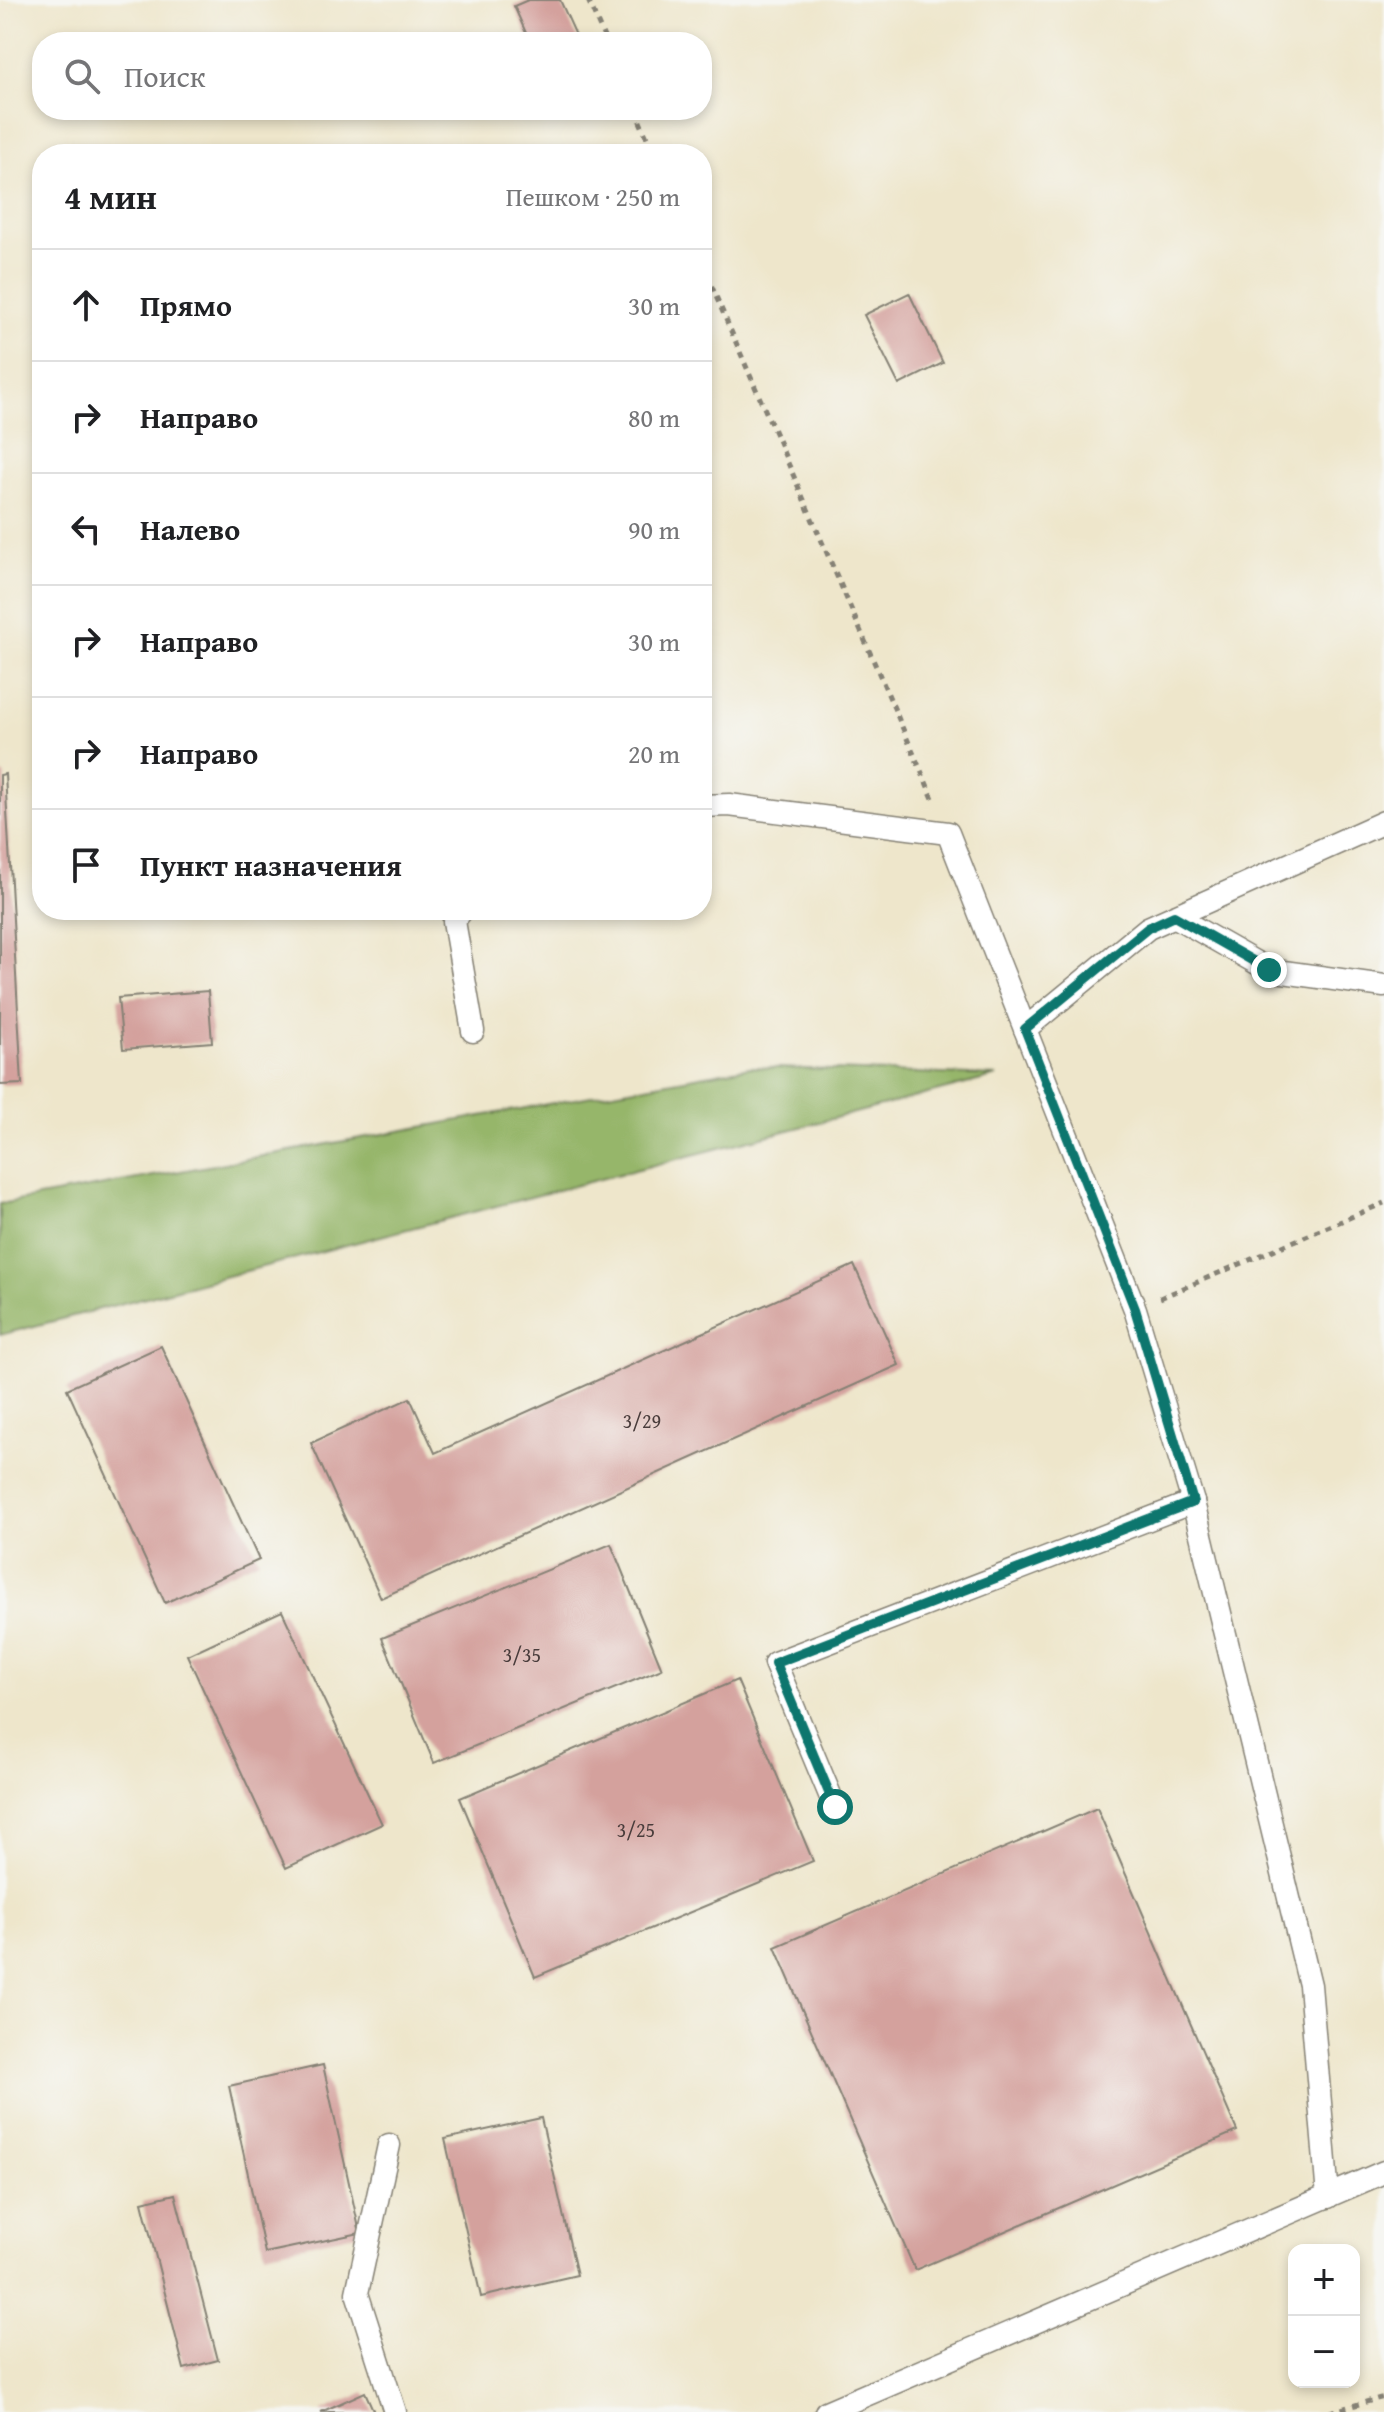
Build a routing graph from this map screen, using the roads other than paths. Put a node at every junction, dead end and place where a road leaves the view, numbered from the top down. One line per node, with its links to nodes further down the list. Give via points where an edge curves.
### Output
1 (712, 806): 6 (lane, via 948,833)
2 (1384, 822): 3 (lane)
3 (1174, 916): 5 (lane, via 1269,970); 6 (lane, via 1148,928)
4 (455, 920): 7 (lane)
5 (1384, 986)
6 (1025, 1029): 8 (lane, via 1135,1309)
7 (473, 1031)
8 (1193, 1502): 9 (lane, via 775,1663); 12 (lane, via 1310,1985)
9 (835, 1807)
10 (389, 2145): 13 (lane, via 357,2293)
11 (1384, 2172): 12 (lane)
12 (1328, 2197): 14 (lane)
13 (395, 2412)
14 (826, 2412)

